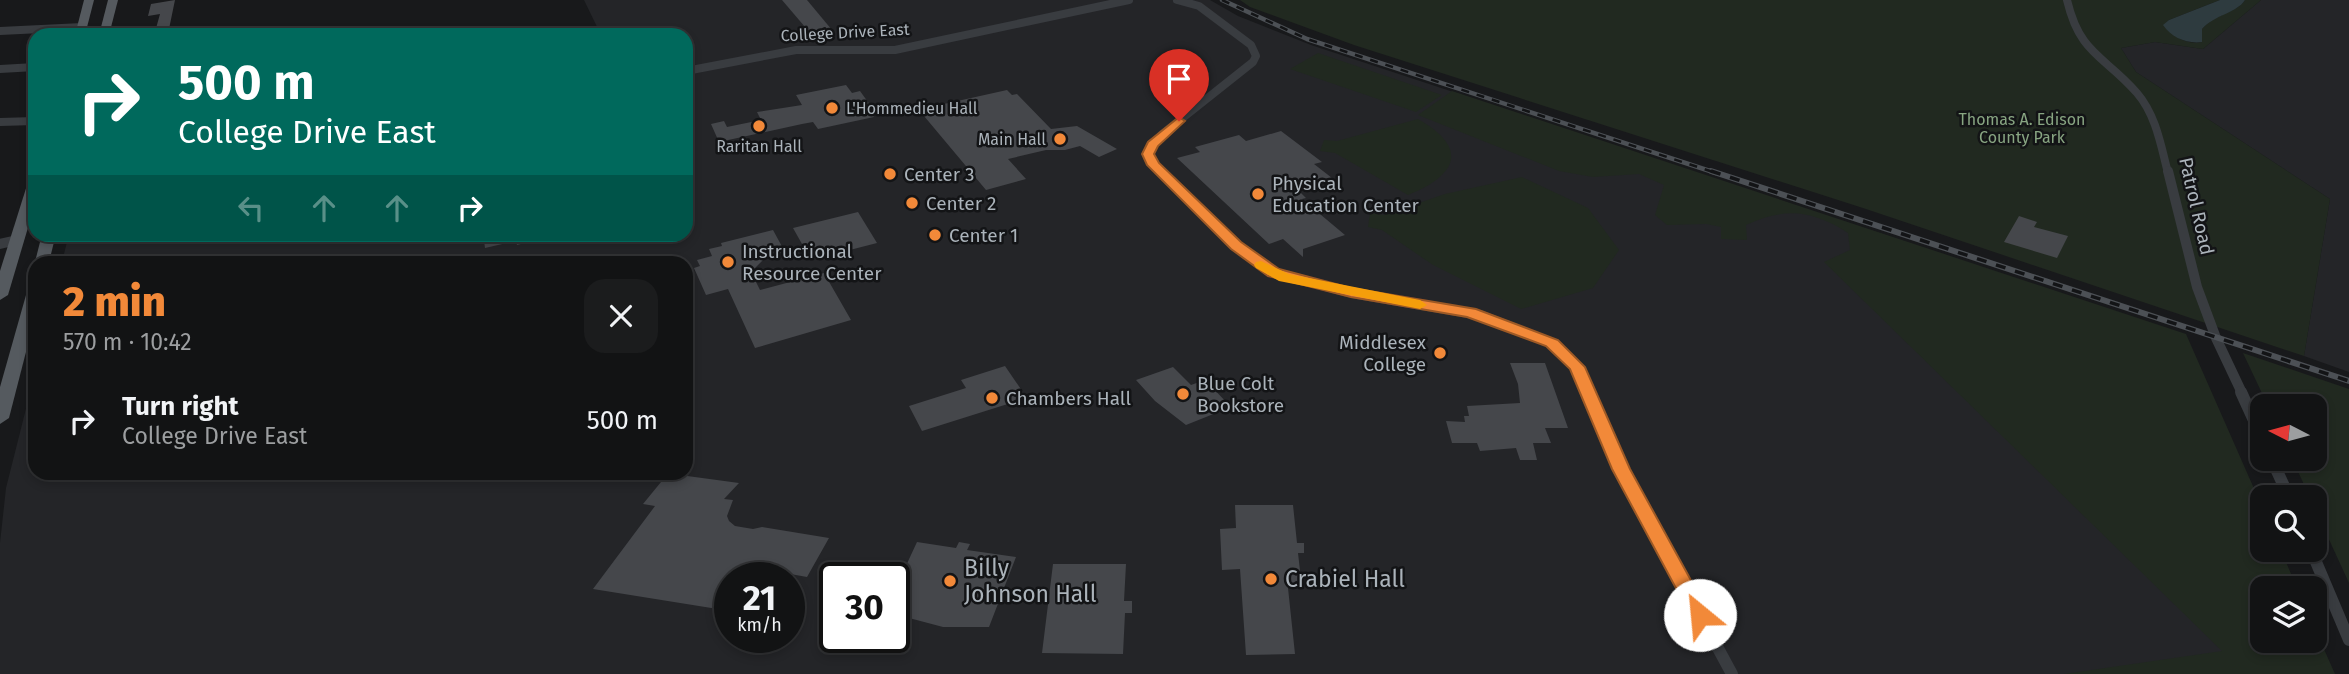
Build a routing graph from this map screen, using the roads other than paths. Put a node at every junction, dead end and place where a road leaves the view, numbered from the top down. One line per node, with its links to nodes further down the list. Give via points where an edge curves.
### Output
1 (89, 0): 6 (main road)
2 (113, 0): 7 (main road)
3 (1129, 0): 12 (street, College Drive East, via 895,50 796,50)
4 (1177, 0): 24 (street, via 1199,6 1251,45 1256,56 1161,135 1148,154 1154,165 1236,246 1273,272 1351,293 1471,313 1552,343 1565,354 1577,367 1621,469)
5 (2067, 0): 20 (street, Patrol Road, via 2084,44 2138,94 2157,126 2197,287)
6 (82, 28)
7 (106, 28)
8 (0, 31): 9 (street)
9 (28, 31)
10 (28, 67): 11 (street)
11 (0, 69)
12 (693, 70)
13 (28, 121): 14 (street)
14 (0, 122)
15 (28, 205): 16 (main road)
16 (17, 240): 17 (street); 18 (main road)
17 (0, 244)
18 (0, 295)
19 (28, 314): 21 (main road)
20 (2250, 412)
21 (0, 418)
22 (2316, 562): 23 (street)
23 (2349, 639)
24 (1732, 674)

